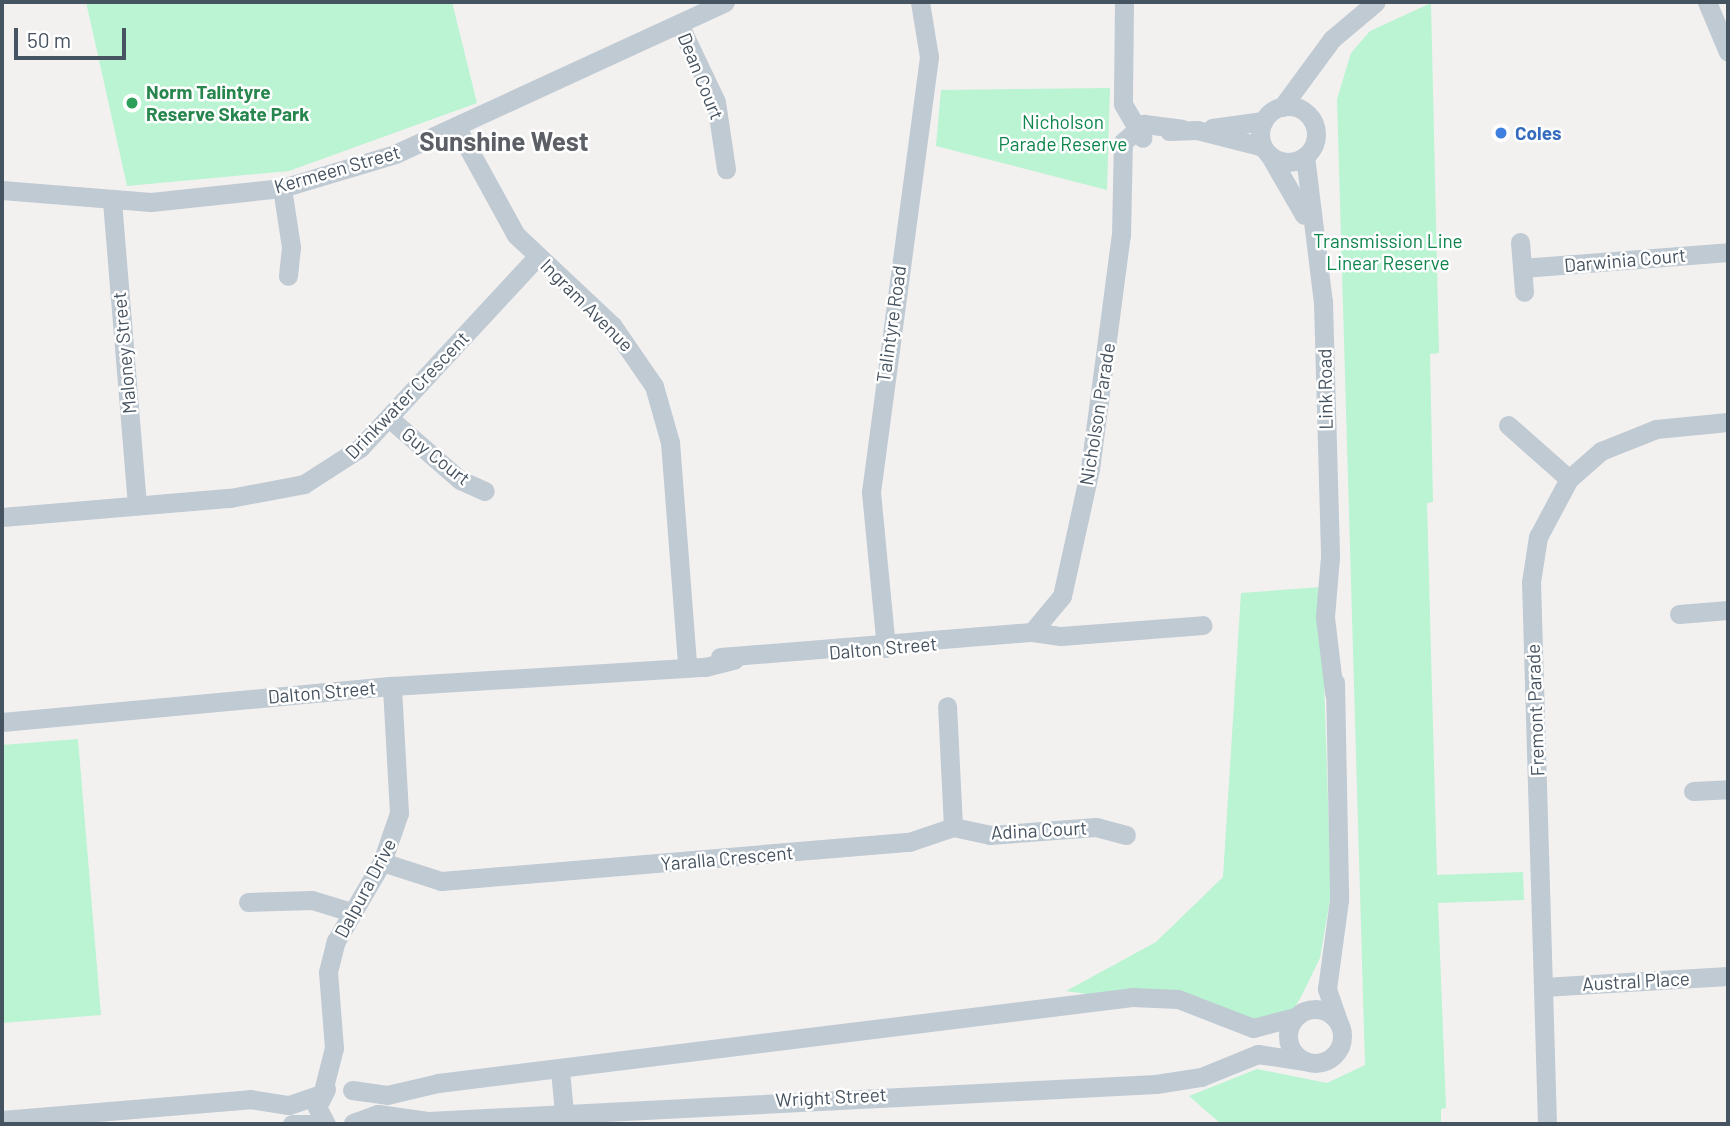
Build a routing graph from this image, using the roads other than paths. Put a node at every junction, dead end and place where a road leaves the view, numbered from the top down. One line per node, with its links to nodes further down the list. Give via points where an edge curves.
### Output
1 (725, 2): 6 (street, Kermeen Street)
2 (920, 2): 39 (street, Talintyre Road, via 929,57 871,492)
3 (1124, 2): 14 (street, via 1125,111)
4 (1376, 2): 8 (street, via 1332,39)
5 (1707, 2): 7 (street)
6 (680, 24): 12 (street, Kermeen Street); 17 (street, Dean Court, via 716,102)
7 (1728, 52)
8 (1313, 67): 9 (street); 10 (street)
9 (1282, 107): 10 (street); 11 (street)
10 (1310, 118): 16 (street, via 1315,142)
11 (1264, 121): 13 (street); 15 (street)
12 (456, 126): 18 (street, Kermeen Street, via 395,154); 24 (street, Ingram Avenue, via 494,204)
13 (1190, 129): 14 (street); 15 (street)
14 (1139, 131): 38 (street, Nicholson Parade, via 1123,184 1090,469 1062,596)
15 (1267, 152): 16 (street, via 1288,162); 21 (street, Link Road)
16 (1305, 156): 21 (street, Link Road)
17 (726, 169)
18 (282, 188): 20 (street, Kermeen Street); 26 (street, via 291,247)
19 (2, 190): 20 (street, Kermeen Street)
20 (112, 201): 33 (street, Maloney Street)
21 (1309, 222): 51 (street, Link Road, via 1323,302 1330,557 1338,617 1334,693 1339,900)
22 (1520, 242): 25 (street)
23 (1728, 252): 25 (street, Darwinia Court)
24 (538, 257): 28 (street, Drinkwater Crescent); 40 (street, Ingram Avenue, via 612,325 654,386 670,442)
25 (1522, 268): 27 (street)
26 (288, 276)
27 (1524, 292)
28 (388, 418): 32 (street, Guy Court, via 460,480); 33 (street, Drinkwater Crescent, via 337,467 304,484 272,494)
29 (1728, 422): 31 (street, Fremont Parade, via 1636,434 1601,451)
30 (1508, 425): 31 (street)
31 (1569, 479): 53 (street, Fremont Parade, via 1538,537 1532,571)
32 (485, 491)
33 (137, 505): 34 (street, Drinkwater Crescent)
34 (2, 517)
35 (1728, 610): 36 (street)
36 (1679, 614)
37 (1203, 625): 38 (street, Dalton Street, via 1061,636)
38 (1032, 632): 39 (street, Dalton Street)
39 (886, 648): 40 (street, Dalton Street, via 734,660)
40 (687, 657): 41 (street, Dalton Street, via 643,667)
41 (392, 686): 43 (street, Dalton Street); 48 (street, Dalpura Drive, via 399,813)
42 (947, 706): 46 (street)
43 (2, 722)
44 (1728, 789): 45 (street)
45 (1693, 792)
46 (953, 827): 47 (street, Adina Court, via 990,835 1096,827); 48 (street, Yaralla Crescent, via 909,842 466,880 418,878)
47 (1126, 835)
48 (382, 862): 50 (street, Dalpura Drive)
49 (248, 902): 50 (street, via 312,900)
50 (349, 911): 56 (street, Dalpura Drive, via 328,972)
51 (1330, 957): 54 (street, Link Road); 55 (street, Link Road, via 1327,992)
52 (1728, 976): 53 (street, Austral Place)
53 (1543, 987): 66 (street, Fremont Parade)
54 (1296, 1016): 55 (street, via 1321,1009); 57 (street, via 1288,1042); 58 (street, via 1254,1028 1178,999 1132,997)
55 (1339, 1024): 57 (street, via 1336,1053 1324,1062)
56 (334, 1048): 59 (street, Dalpura Drive); 60 (street, Dalpura Drive)
57 (1304, 1061): 61 (street, Wright Street, via 1258,1054 1170,1083)
58 (560, 1070): 59 (street, via 438,1083 387,1096); 61 (street)
59 (350, 1089): 60 (street); 63 (street, Dalpura Drive, via 360,1103)
60 (322, 1093): 62 (street, via 294,1104 250,1100); 65 (street, via 317,1112)
61 (565, 1118): 63 (street, Wright Street, via 425,1121 378,1114)
62 (2, 1120)
63 (352, 1123)
64 (292, 1124): 65 (street)
65 (326, 1124)
66 (1547, 1124)

